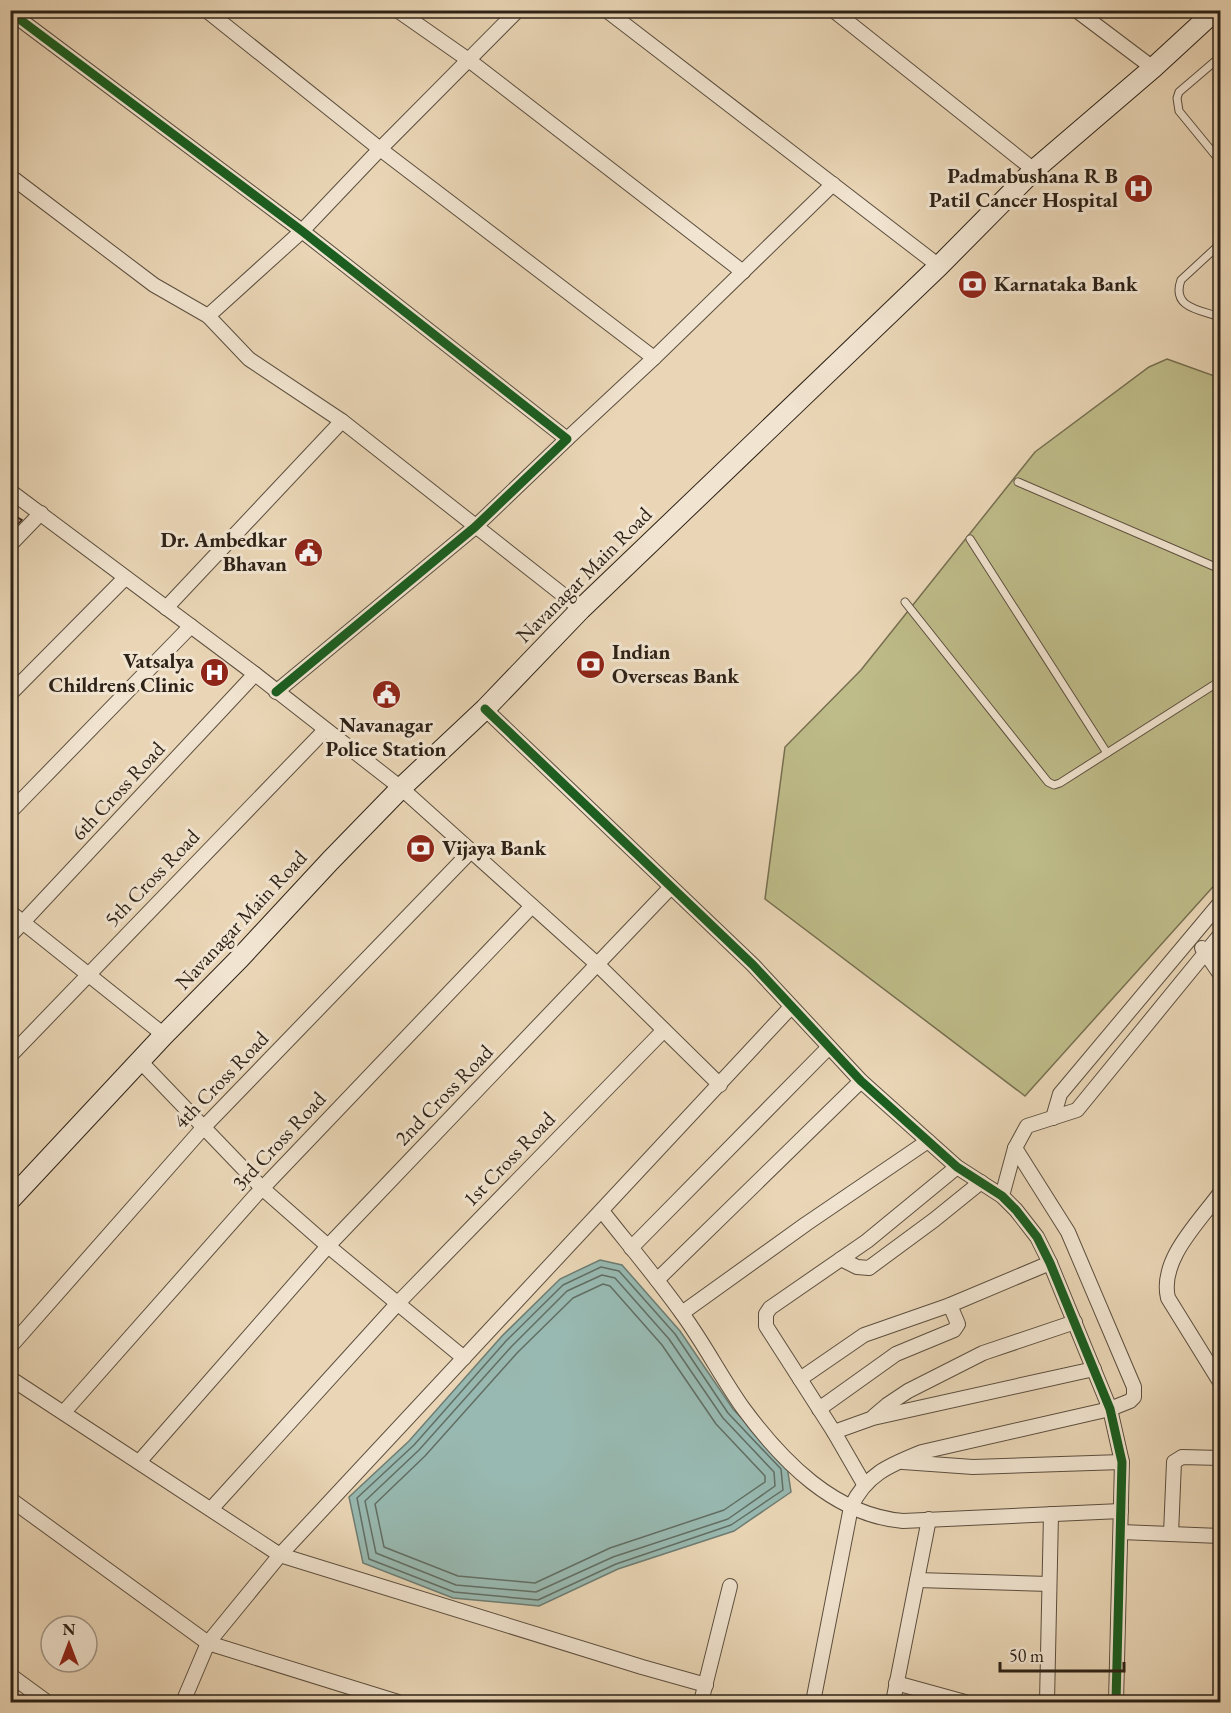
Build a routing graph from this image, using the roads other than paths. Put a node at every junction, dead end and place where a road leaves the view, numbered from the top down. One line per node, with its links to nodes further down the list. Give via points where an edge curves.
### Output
1 (206, 10): 12 (street)
2 (397, 10): 10 (street)
3 (518, 10): 10 (street)
4 (606, 10): 16 (street)
5 (833, 10): 14 (street)
6 (1076, 10): 11 (street)
7 (1216, 10): 11 (main road, Navanagar Main Road)
8 (10, 12): 17 (street)
9 (1221, 57): 13 (lane, via 1179,92 1177,98 1179,111)
10 (470, 61): 12 (street); 20 (street)
11 (1153, 68): 14 (main road, Navanagar Main Road)
12 (380, 149): 17 (street); 23 (street)
13 (1221, 161)
14 (1034, 170): 19 (main road, Navanagar Main Road)
15 (10, 176): 21 (street, via 154,285)
16 (833, 184): 19 (street); 20 (street)
17 (302, 231): 21 (street); 25 (street)
18 (1221, 244): 22 (lane, via 1178,287 1180,300 1186,305)
19 (939, 266): 36 (main road, Navanagar Main Road)
20 (743, 272): 23 (street)
21 (208, 316): 24 (street, via 249,359)
22 (1221, 317)
23 (654, 358): 25 (street)
24 (342, 421): 29 (street); 35 (street)
25 (567, 439): 29 (street)
26 (1018, 482): 32 (lane)
27 (10, 491): 28 (street)
28 (41, 513): 31 (street); 33 (street)
29 (475, 527): 36 (street); 40 (street)
30 (970, 539): 44 (lane)
31 (10, 545)
32 (1221, 569)
33 (125, 578): 35 (street); 41 (street)
34 (905, 602): 44 (lane, via 1051,784 1060,783)
35 (166, 608): 37 (street)
36 (581, 609): 42 (main road, Navanagar Main Road)
37 (191, 626): 38 (street); 46 (street)
38 (255, 674): 40 (street); 52 (street, 6th Cross Road)
39 (1221, 681): 44 (lane)
40 (276, 692): 43 (street)
41 (10, 694)
42 (485, 709): 45 (main road, Navanagar Main Road); 48 (street)
43 (325, 730): 45 (street); 58 (street, 5th Cross Road)
44 (1107, 753)
45 (401, 788): 47 (street); 62 (main road, Navanagar Main Road)
46 (10, 812)
47 (471, 851): 50 (street); 69 (street, 4th Cross Road)
48 (671, 887): 57 (street, 2nd Cross Road); 60 (street)
49 (1221, 903): 55 (street)
50 (532, 906): 57 (street); 74 (street, 3rd Cross Road)
51 (10, 912): 52 (street)
52 (24, 922): 54 (street, 6th Cross Road); 58 (street)
53 (1221, 935): 56 (street)
54 (10, 936)
55 (1195, 936): 56 (street); 68 (street, via 1060,1094)
56 (1206, 954): 59 (street); 68 (street, via 1077,1110)
57 (598, 965): 61 (street); 80 (street, 2nd Cross Road)
58 (89, 973): 62 (street); 64 (street, 5th Cross Road)
59 (1221, 974)
60 (791, 1006): 63 (street); 67 (street)
61 (664, 1030): 67 (street); 85 (street, 1st Cross Road)
62 (164, 1035): 65 (main road, Navanagar Main Road)
63 (829, 1047): 66 (street); 79 (street)
64 (10, 1056)
65 (140, 1061): 69 (street); 77 (main road, Navanagar Main Road)
66 (861, 1082): 70 (street); 83 (street)
67 (720, 1085): 78 (street)
68 (1053, 1118): 71 (street, via 1027,1126)
69 (203, 1128): 74 (street); 88 (street, 4th Cross Road)
70 (928, 1141): 72 (street); 86 (street)
71 (1016, 1148): 76 (street); 95 (street, via 1068,1232 1134,1387 1133,1399)
72 (957, 1167): 73 (street); 81 (street)
73 (981, 1182): 76 (street); 81 (street, via 869,1268 862,1269)
74 (259, 1192): 80 (street); 96 (street, 3rd Cross Road)
75 (1221, 1193): 93 (street, via 1172,1259 1165,1287 1168,1298)
76 (1002, 1196): 82 (street, via 1037,1236)
77 (10, 1200)
78 (602, 1211): 79 (street); 89 (street)
79 (631, 1248): 83 (street)
80 (321, 1255): 85 (street); 100 (street, 2nd Cross Road)
81 (841, 1259): 92 (street, via 766,1314 766,1326)
82 (1050, 1263): 84 (street); 87 (street)
83 (657, 1280): 86 (street)
84 (950, 1305): 92 (street, via 864,1335); 94 (street, via 958,1324 954,1330 896,1354)
85 (396, 1306): 89 (street); 106 (street, 1st Cross Road)
86 (682, 1313): 105 (street, via 743,1408 770,1440 809,1481)
87 (1075, 1322): 90 (street); 97 (street, via 984,1353 908,1391)
88 (10, 1347)
89 (457, 1365): 113 (street)
90 (1094, 1368): 95 (street); 97 (street)
91 (10, 1378): 96 (street)
92 (800, 1379): 94 (street)
93 (1221, 1382)
94 (819, 1409): 98 (street)
95 (1110, 1409): 101 (street, via 922,1452); 102 (street)
96 (64, 1412): 100 (street)
97 (873, 1418): 98 (street)
98 (834, 1432): 103 (street)
99 (1221, 1458): 111 (street, via 1182,1457 1174,1462)
100 (139, 1462): 106 (street)
101 (897, 1462): 102 (street, via 973,1467); 103 (street)
102 (1122, 1462): 107 (street)
103 (864, 1484): 105 (street)
104 (10, 1499): 117 (street)
105 (851, 1507): 109 (street, via 885,1519); 125 (street)
106 (212, 1509): 113 (street)
107 (1121, 1511): 108 (street); 110 (street)
108 (1051, 1514): 109 (street); 115 (street)
109 (929, 1520): 114 (street)
110 (1121, 1532): 111 (street); 129 (street)
111 (1171, 1534): 112 (street)
112 (1221, 1536)
113 (280, 1555): 117 (street); 120 (street)
114 (917, 1580): 115 (street); 119 (street)
115 (1049, 1584): 128 (street)
116 (730, 1586): 120 (street)
117 (208, 1643): 122 (street); 123 (street)
118 (10, 1675): 121 (street)
119 (896, 1683): 126 (street); 127 (street)
120 (706, 1685): 124 (street)
121 (47, 1702)
122 (183, 1702)
123 (398, 1702)
124 (701, 1702)
125 (813, 1702)
126 (893, 1702)
127 (965, 1702)
128 (1047, 1702)
129 (1116, 1702)

